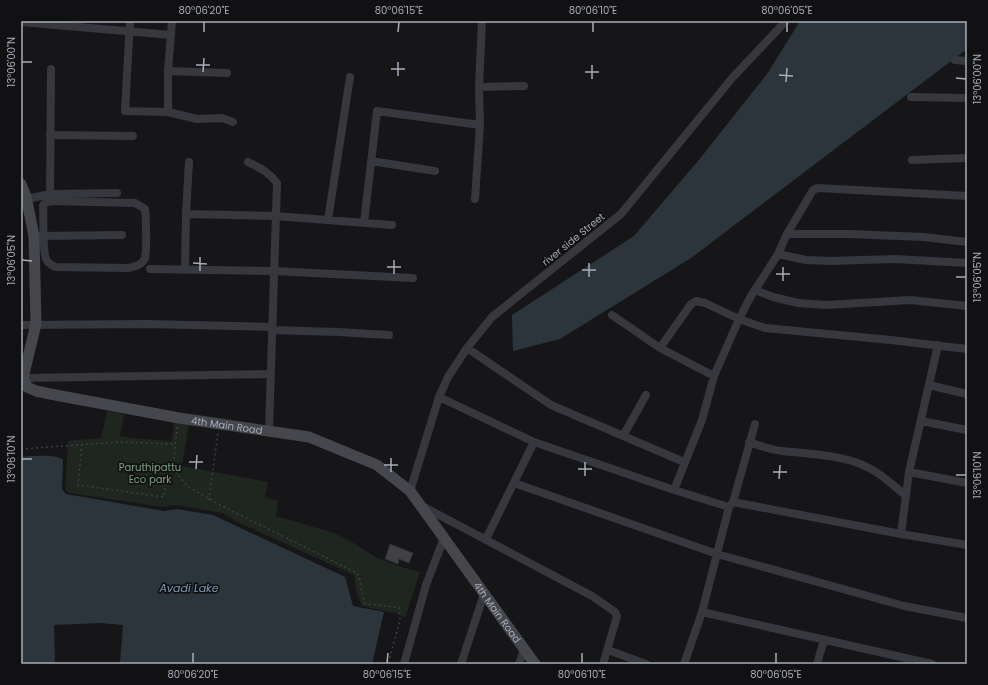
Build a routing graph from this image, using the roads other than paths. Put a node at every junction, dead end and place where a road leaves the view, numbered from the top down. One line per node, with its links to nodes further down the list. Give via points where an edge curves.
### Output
1 (130, 21): 6 (street)
2 (172, 21): 7 (street)
3 (482, 21): 15 (street)
4 (786, 21): 59 (street, river side Street, via 733,76 621,214 492,316)
5 (21, 22): 6 (street)
6 (130, 31): 7 (street); 18 (street, via 125,111)
7 (171, 35): 11 (street)
8 (955, 60): 9 (street)
9 (967, 61)
10 (51, 69): 21 (street)
11 (168, 71): 12 (street); 18 (street)
12 (227, 73)
13 (350, 77): 37 (street)
14 (524, 86): 15 (street)
15 (479, 87): 20 (street)
16 (911, 98): 17 (street)
17 (967, 98)
18 (168, 112): 19 (street, via 197,119 222,118)
19 (233, 122)
20 (480, 124): 25 (street, via 376,111); 34 (street)
21 (50, 135): 22 (street); 31 (street)
22 (134, 136)
23 (967, 158): 24 (street)
24 (912, 160)
25 (371, 161): 28 (street); 38 (street)
26 (189, 162): 35 (street)
27 (248, 162): 36 (street, via 264,169 277,183)
28 (435, 171)
29 (21, 184): 33 (main road)
30 (117, 193): 31 (street)
31 (50, 194): 33 (street)
32 (967, 196): 40 (street, via 817,188)
33 (27, 199): 42 (main road)
34 (475, 199)
35 (186, 214): 36 (street); 47 (street)
36 (275, 216): 37 (street); 48 (street)
37 (328, 220): 38 (street)
38 (364, 223): 39 (street)
39 (392, 225)
40 (788, 234): 43 (street, via 924,237); 44 (street)
41 (122, 235): 42 (street)
42 (39, 236): 42 (street, via 43,205 47,202 135,203 145,209 145,257 139,265 129,268 55,268 45,257); 54 (main road)
43 (967, 242)
44 (778, 254): 45 (street, via 806,260 895,259); 50 (street)
45 (967, 263)
46 (150, 269): 47 (street)
47 (186, 269): 48 (street)
48 (274, 271): 49 (street); 56 (street)
49 (413, 278)
50 (755, 290): 51 (street, via 798,304 827,305 910,300); 53 (street)
51 (967, 306)
52 (612, 315): 60 (street)
53 (739, 319): 58 (street, via 765,328); 60 (street, via 696,301 691,304); 63 (street)
54 (36, 324): 55 (street); 56 (street); 64 (main road)
55 (21, 325)
56 (272, 328): 57 (street); 62 (street)
57 (389, 335)
58 (938, 345): 61 (street); 65 (street)
59 (467, 348): 68 (street, river side Street, via 448,377); 73 (street, via 551,405)
60 (660, 348): 63 (street)
61 (967, 349)
62 (271, 374): 64 (street); 71 (street)
63 (714, 376): 76 (street, via 702,420)
64 (23, 378): 71 (main road, 4th Main Road, via 26,387 36,391 87,402 219,425)
65 (929, 385): 66 (street); 69 (street)
66 (967, 394)
67 (646, 395): 73 (street)
68 (439, 397): 74 (street); 81 (street, river side Street)
69 (921, 421): 72 (street); 77 (street)
70 (755, 424): 75 (street)
71 (270, 430): 81 (main road, 4th Main Road, via 309,437 377,465)
72 (967, 430)
73 (623, 436): 76 (street)
74 (534, 442): 78 (street); 80 (street)
75 (749, 442): 82 (street, via 781,451 847,460 868,467); 83 (street)
76 (684, 462): 80 (street)
77 (909, 472): 79 (street); 82 (street)
78 (514, 483): 87 (street); 89 (street)
79 (967, 483)
80 (674, 490): 83 (street)
81 (410, 491): 84 (main road, 4th Main Road)
82 (906, 496): 85 (street)
83 (731, 504): 85 (street); 89 (street)
84 (420, 505): 86 (main road, 4th Main Road); 87 (street)
85 (901, 534): 88 (street)
86 (444, 538): 90 (main road, 4th Main Road); 96 (street, via 426,585)
87 (486, 539): 95 (street, via 592,596 615,612 618,619)
88 (967, 546)
89 (716, 554): 91 (street); 92 (street, via 904,606)
90 (484, 594): 94 (main road, 4th Main Road); 97 (street)
91 (702, 612): 93 (street); 102 (street)
92 (967, 618)
93 (824, 640): 103 (street); 104 (street)
94 (524, 650): 98 (street); 99 (main road, 4th Main Road)
95 (608, 650): 100 (street); 101 (street)
96 (404, 664)
97 (461, 664)
98 (519, 664)
99 (535, 664)
100 (603, 664)
101 (646, 664)
102 (684, 664)
103 (817, 664)
104 (932, 664)

